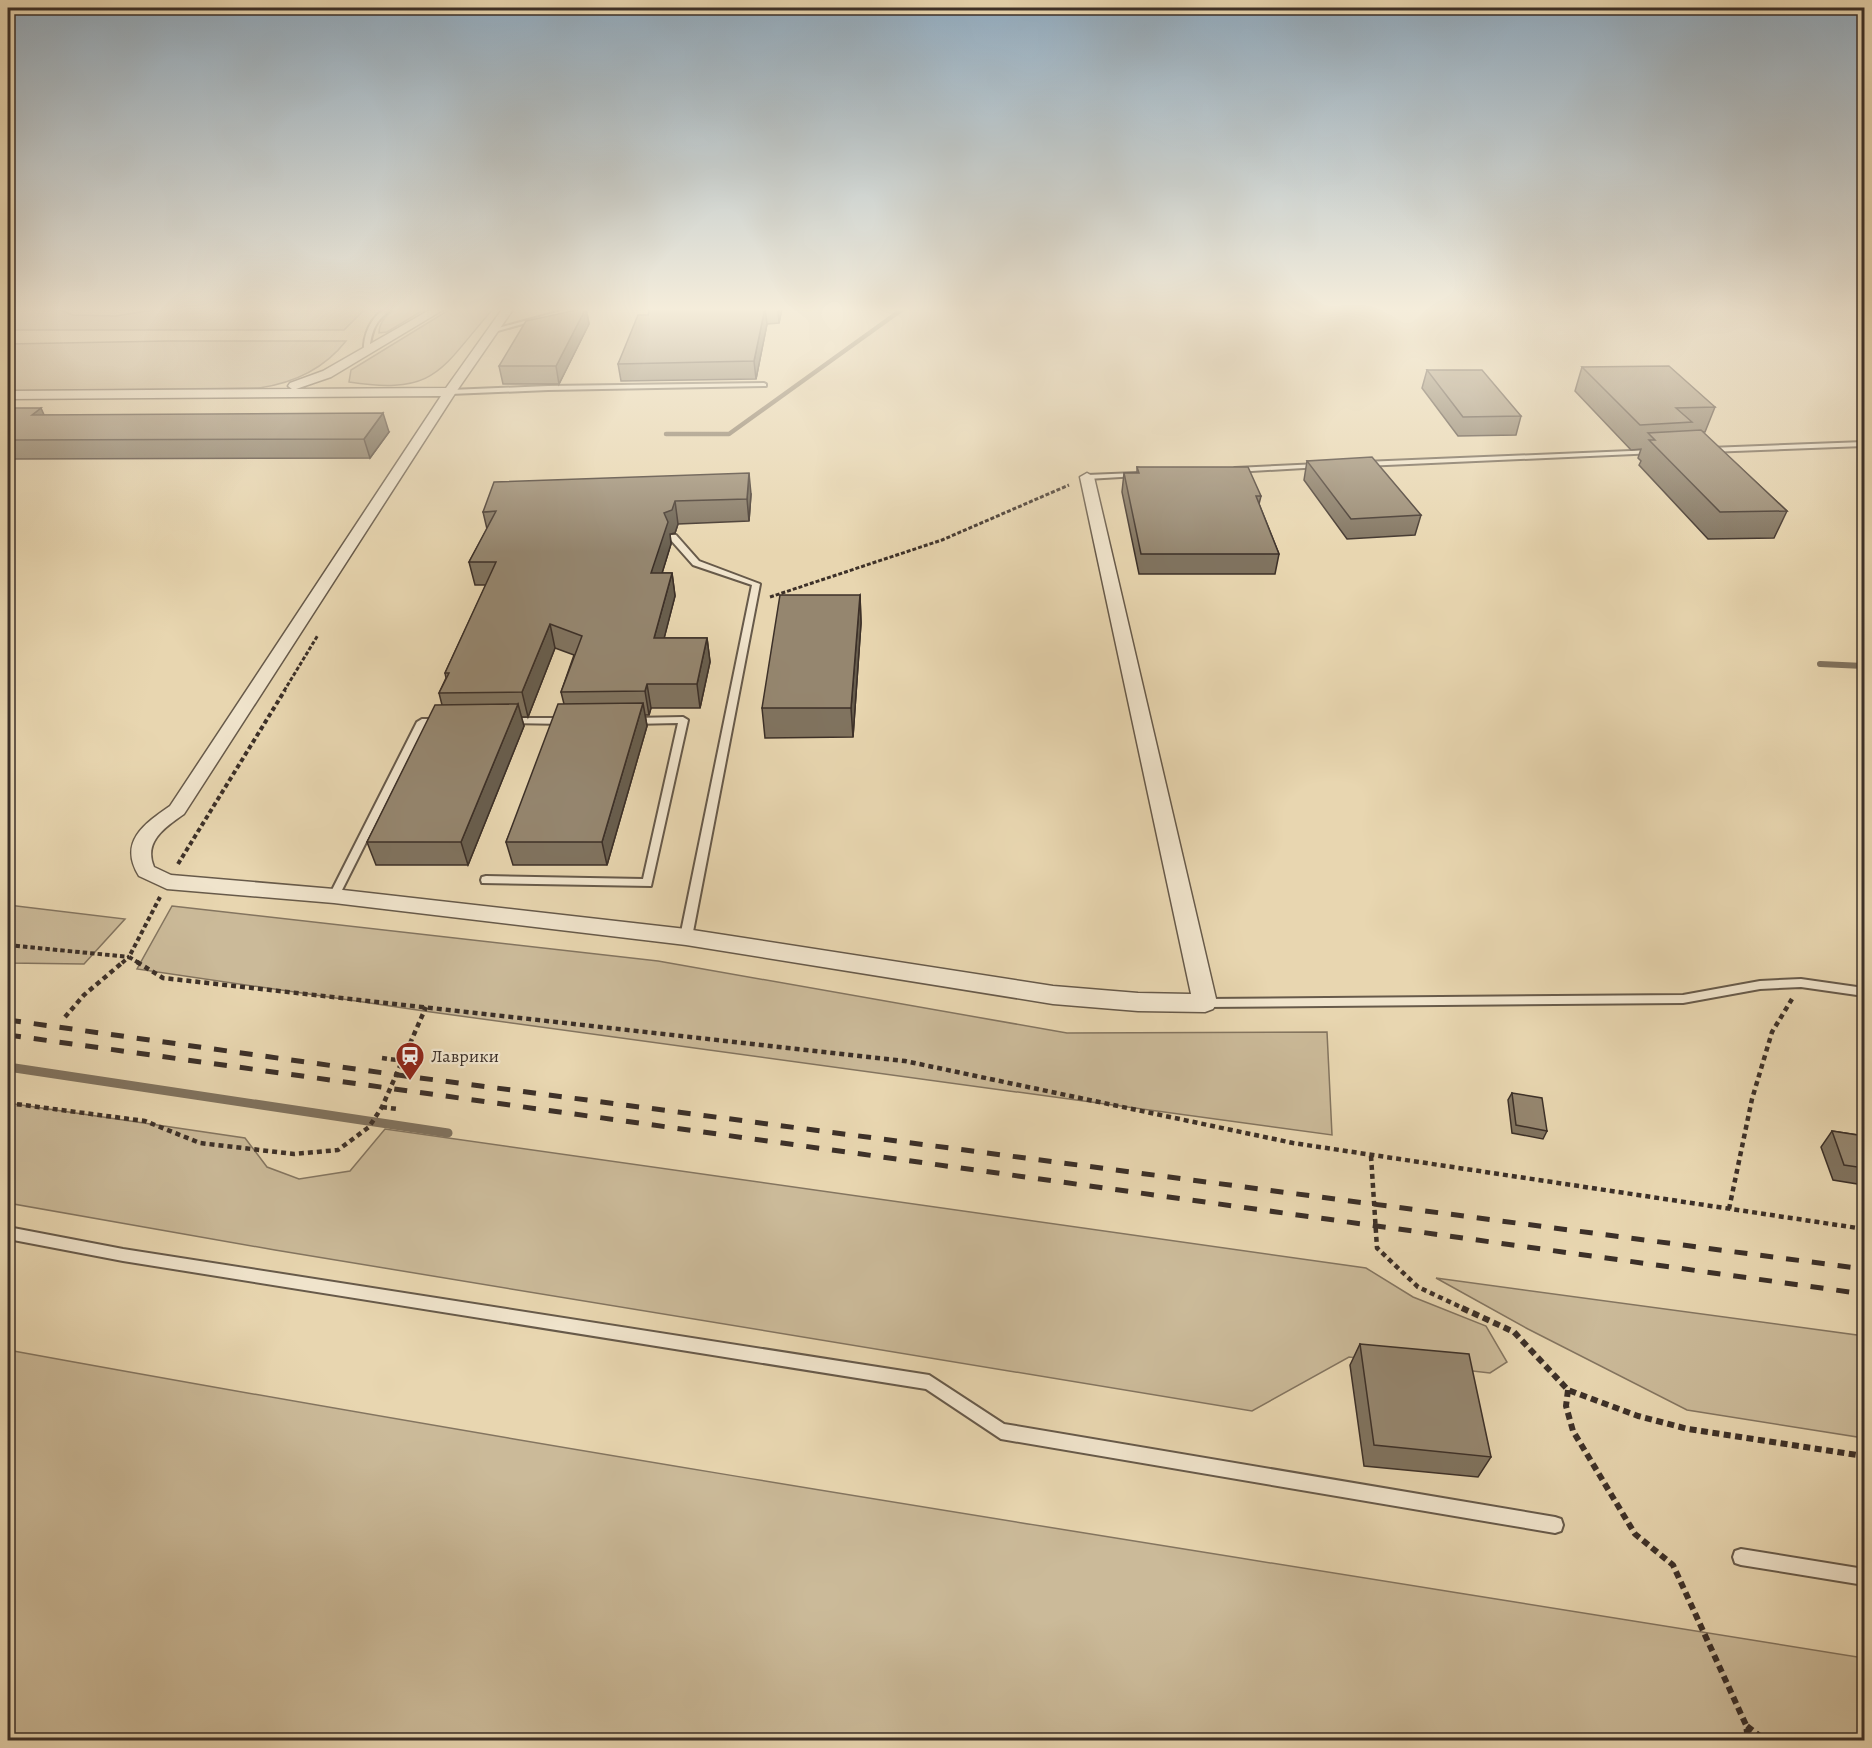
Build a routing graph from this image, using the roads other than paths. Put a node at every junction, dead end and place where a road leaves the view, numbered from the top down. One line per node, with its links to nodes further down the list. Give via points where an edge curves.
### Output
1 (276, 390): 6 (street)
2 (341, 390): 4 (street)
3 (509, 390): 5 (lane)
4 (347, 392): 5 (street); 6 (street)
5 (450, 392): 22 (street, via 177,810 144,839 140,854 146,871 167,882)
6 (261, 393): 7 (street)
7 (8, 395)
8 (1864, 444): 9 (lane)
9 (1699, 450)
10 (1664, 451): 11 (lane)
11 (1356, 465)
12 (1333, 466): 13 (lane)
13 (1226, 471)
14 (1144, 474): 15 (lane)
15 (1087, 477): 25 (street)
16 (673, 537): 23 (lane, via 696,563 756,584)
17 (576, 721): 20 (lane)
18 (624, 721): 21 (lane, via 683,720 647,883)
19 (446, 722): 22 (lane, via 422,722)
20 (493, 722)
21 (486, 880)
22 (334, 896): 23 (street)
23 (686, 937): 25 (street, via 1053,995)
24 (1864, 992): 25 (lane, via 1801,983 1760,985 1683,999)
25 (1205, 1003)
26 (8, 1233): 27 (lane, via 123,1255 929,1382 1001,1431)
27 (1555, 1525)
28 (1741, 1557): 29 (lane)
29 (1864, 1578)

